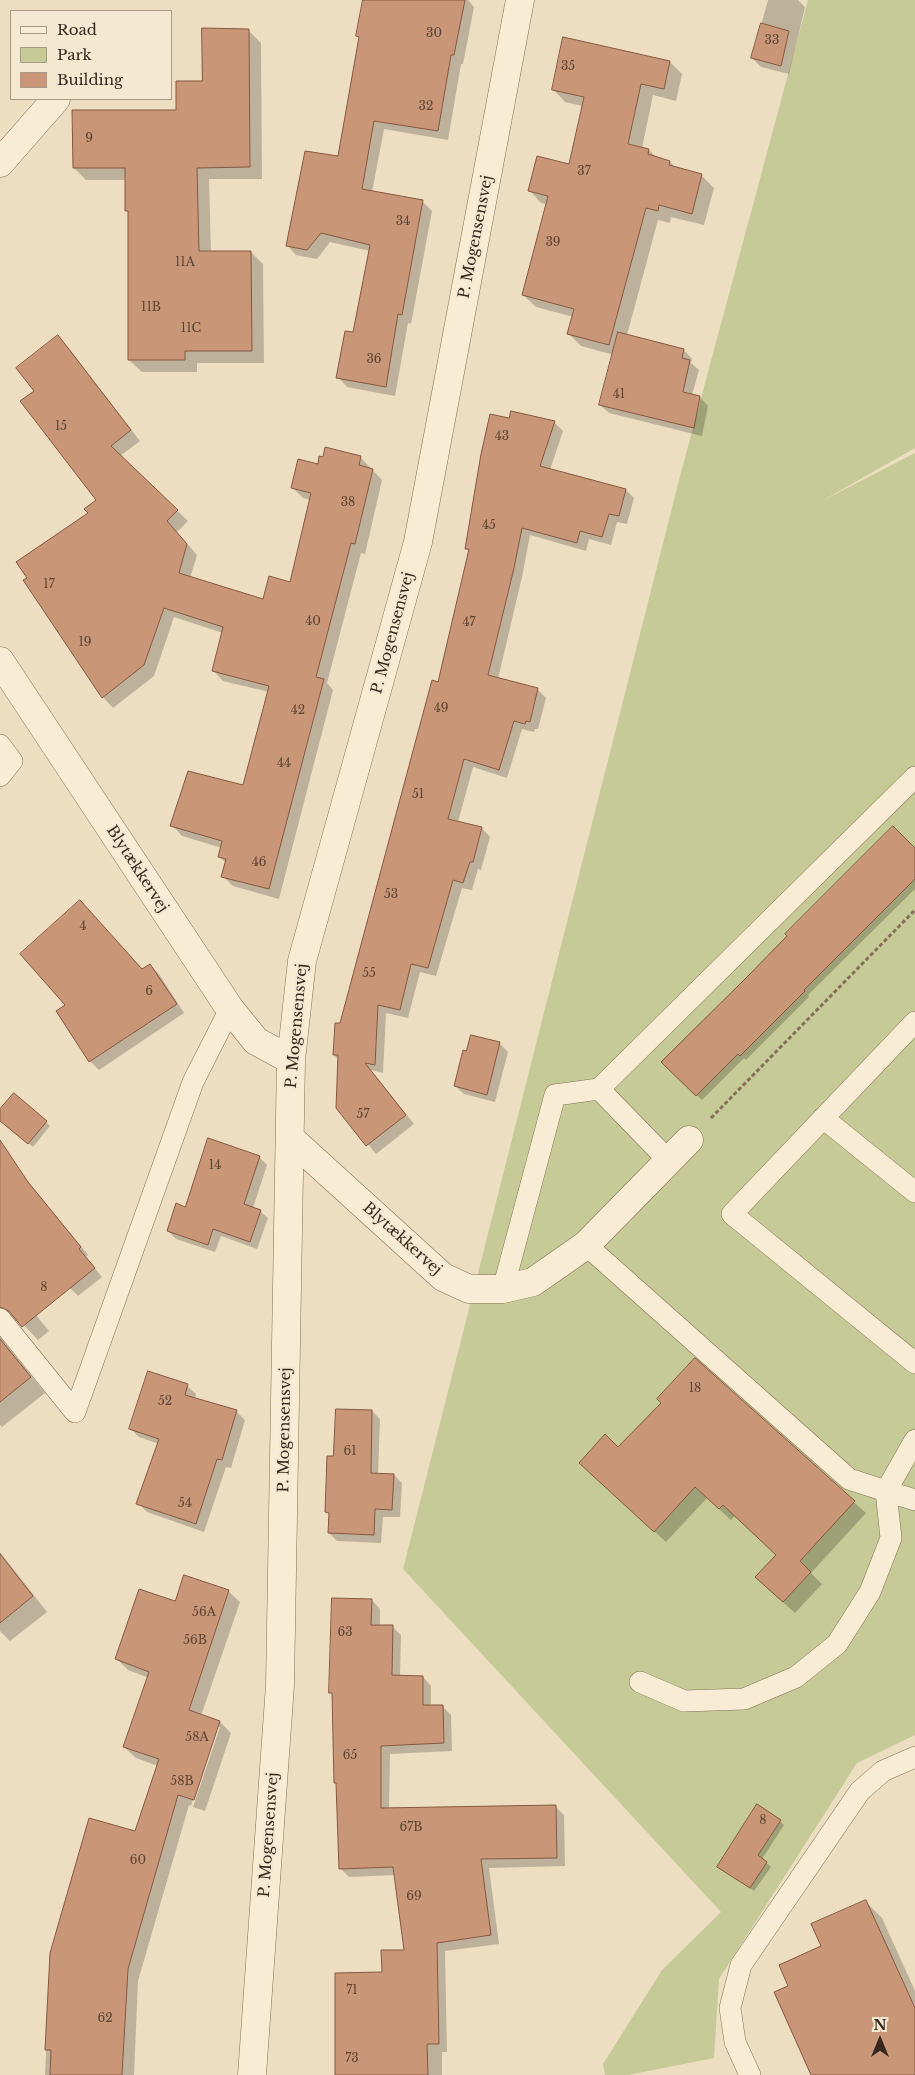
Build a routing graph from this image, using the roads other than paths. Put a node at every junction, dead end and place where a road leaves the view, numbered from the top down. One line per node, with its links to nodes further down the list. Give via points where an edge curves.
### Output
1 (520, 0): 10 (street, P. Mogensensvej, via 418,542 302,961)
2 (55, 100): 3 (street)
3 (0, 163)
4 (0, 661): 8 (street, Blytækkervej)
5 (0, 745): 6 (lane, via 12,761)
6 (0, 776)
7 (915, 777): 11 (lane)
8 (230, 1009): 10 (street, Blytækkervej, via 256,1041); 19 (lane, via 193,1082 75,1412)
9 (915, 1022): 12 (lane)
10 (292, 1060): 13 (street, P. Mogensensvej)
11 (599, 1089): 15 (lane); 18 (lane, via 555,1094)
12 (823, 1118): 16 (lane); 20 (lane, via 732,1214)
13 (290, 1138): 18 (street, Blytækkervej, via 443,1277 469,1289); 26 (street, P. Mogensensvej, via 280,1685)
14 (689, 1140): 15 (street, Blytækkervej)
15 (669, 1160): 17 (street, Blytækkervej)
16 (915, 1192)
17 (586, 1245): 18 (street, Blytækkervej, via 534,1282); 22 (lane, via 849,1479)
18 (503, 1290)
19 (0, 1319)
20 (915, 1364)
21 (915, 1440): 22 (lane)
22 (886, 1491): 23 (lane); 24 (lane, via 891,1538 870,1592 837,1644 796,1678 744,1699 684,1701)
23 (915, 1500)
24 (640, 1682)
25 (915, 1757): 27 (lane, via 883,1771 860,1791 742,1965 730,2008 735,2042)
26 (252, 2075)
27 (750, 2075)

